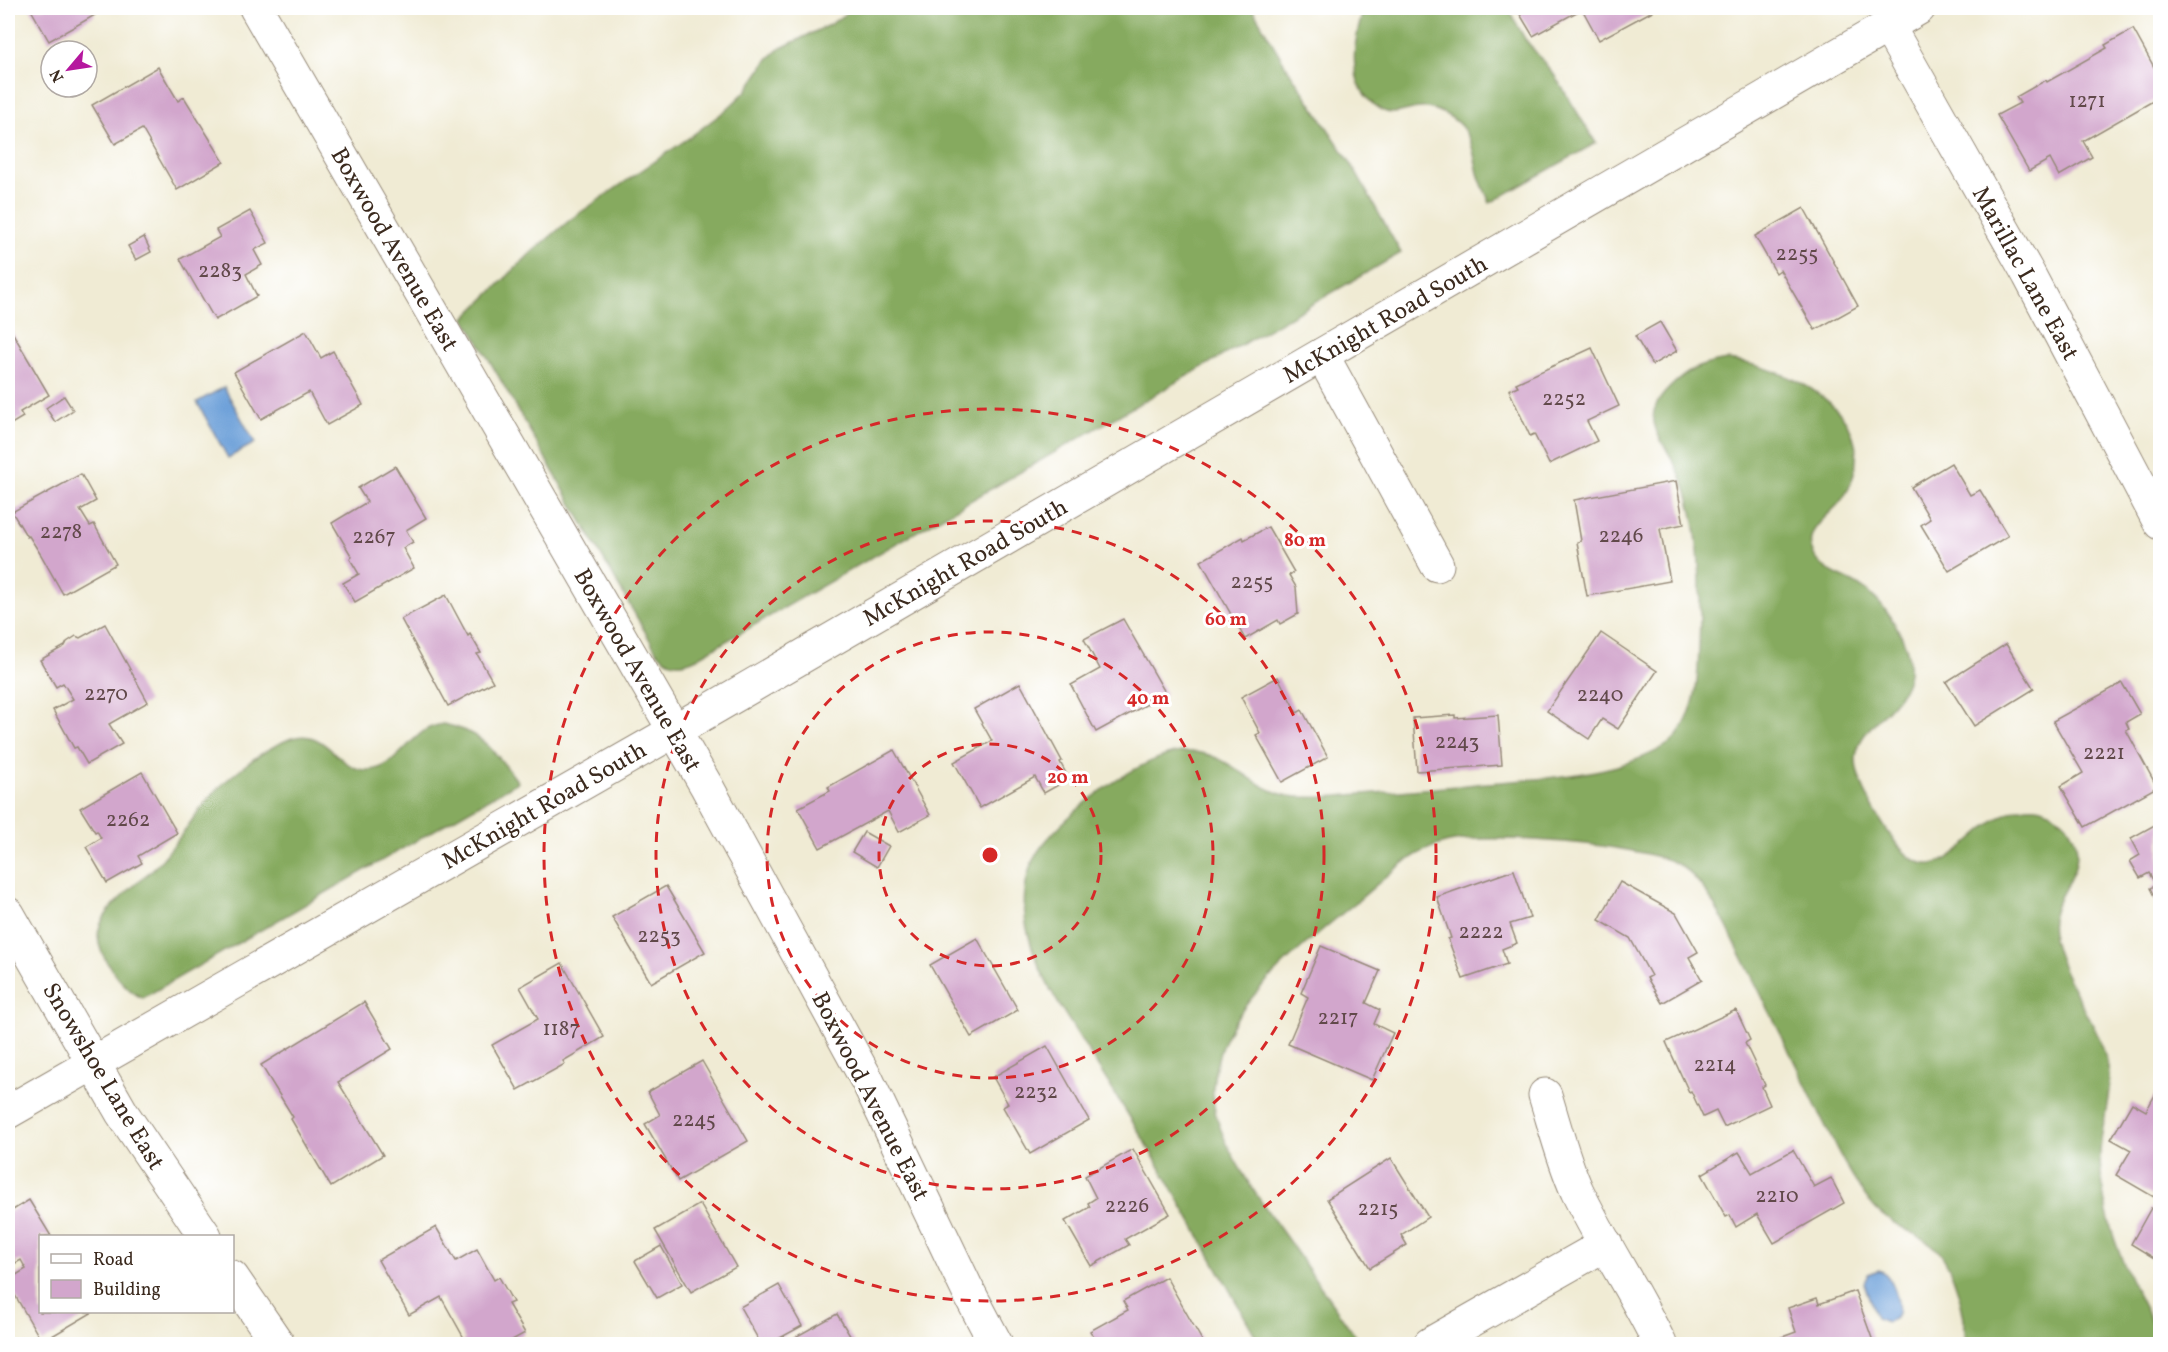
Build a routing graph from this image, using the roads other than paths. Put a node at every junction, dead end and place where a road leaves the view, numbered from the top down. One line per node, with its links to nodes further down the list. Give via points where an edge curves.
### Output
1 (256, 8): 7 (street, Boxwood Avenue East)
2 (1919, 8): 3 (street, McKnight Road South)
3 (1888, 26): 4 (street, McKnight Road South); 5 (street, Marillac Lane East, via 2029,275)
4 (1322, 356): 6 (street); 7 (street, McKnight Road South)
5 (2160, 523)
6 (1437, 565)
7 (674, 731): 9 (street, McKnight Road South); 16 (street, Boxwood Avenue East, via 868,1083)
8 (8, 914): 9 (street, Snowshoe Lane East)
9 (94, 1063): 11 (street, McKnight Road South); 12 (street, Snowshoe Lane East, via 122,1113)
10 (1545, 1095): 13 (street, via 1571,1176)
11 (8, 1112)
12 (204, 1235)
13 (1606, 1244): 17 (street); 18 (street)
14 (234, 1280): 15 (street)
15 (278, 1344)
16 (996, 1344)
17 (1430, 1344)
18 (1660, 1344)

